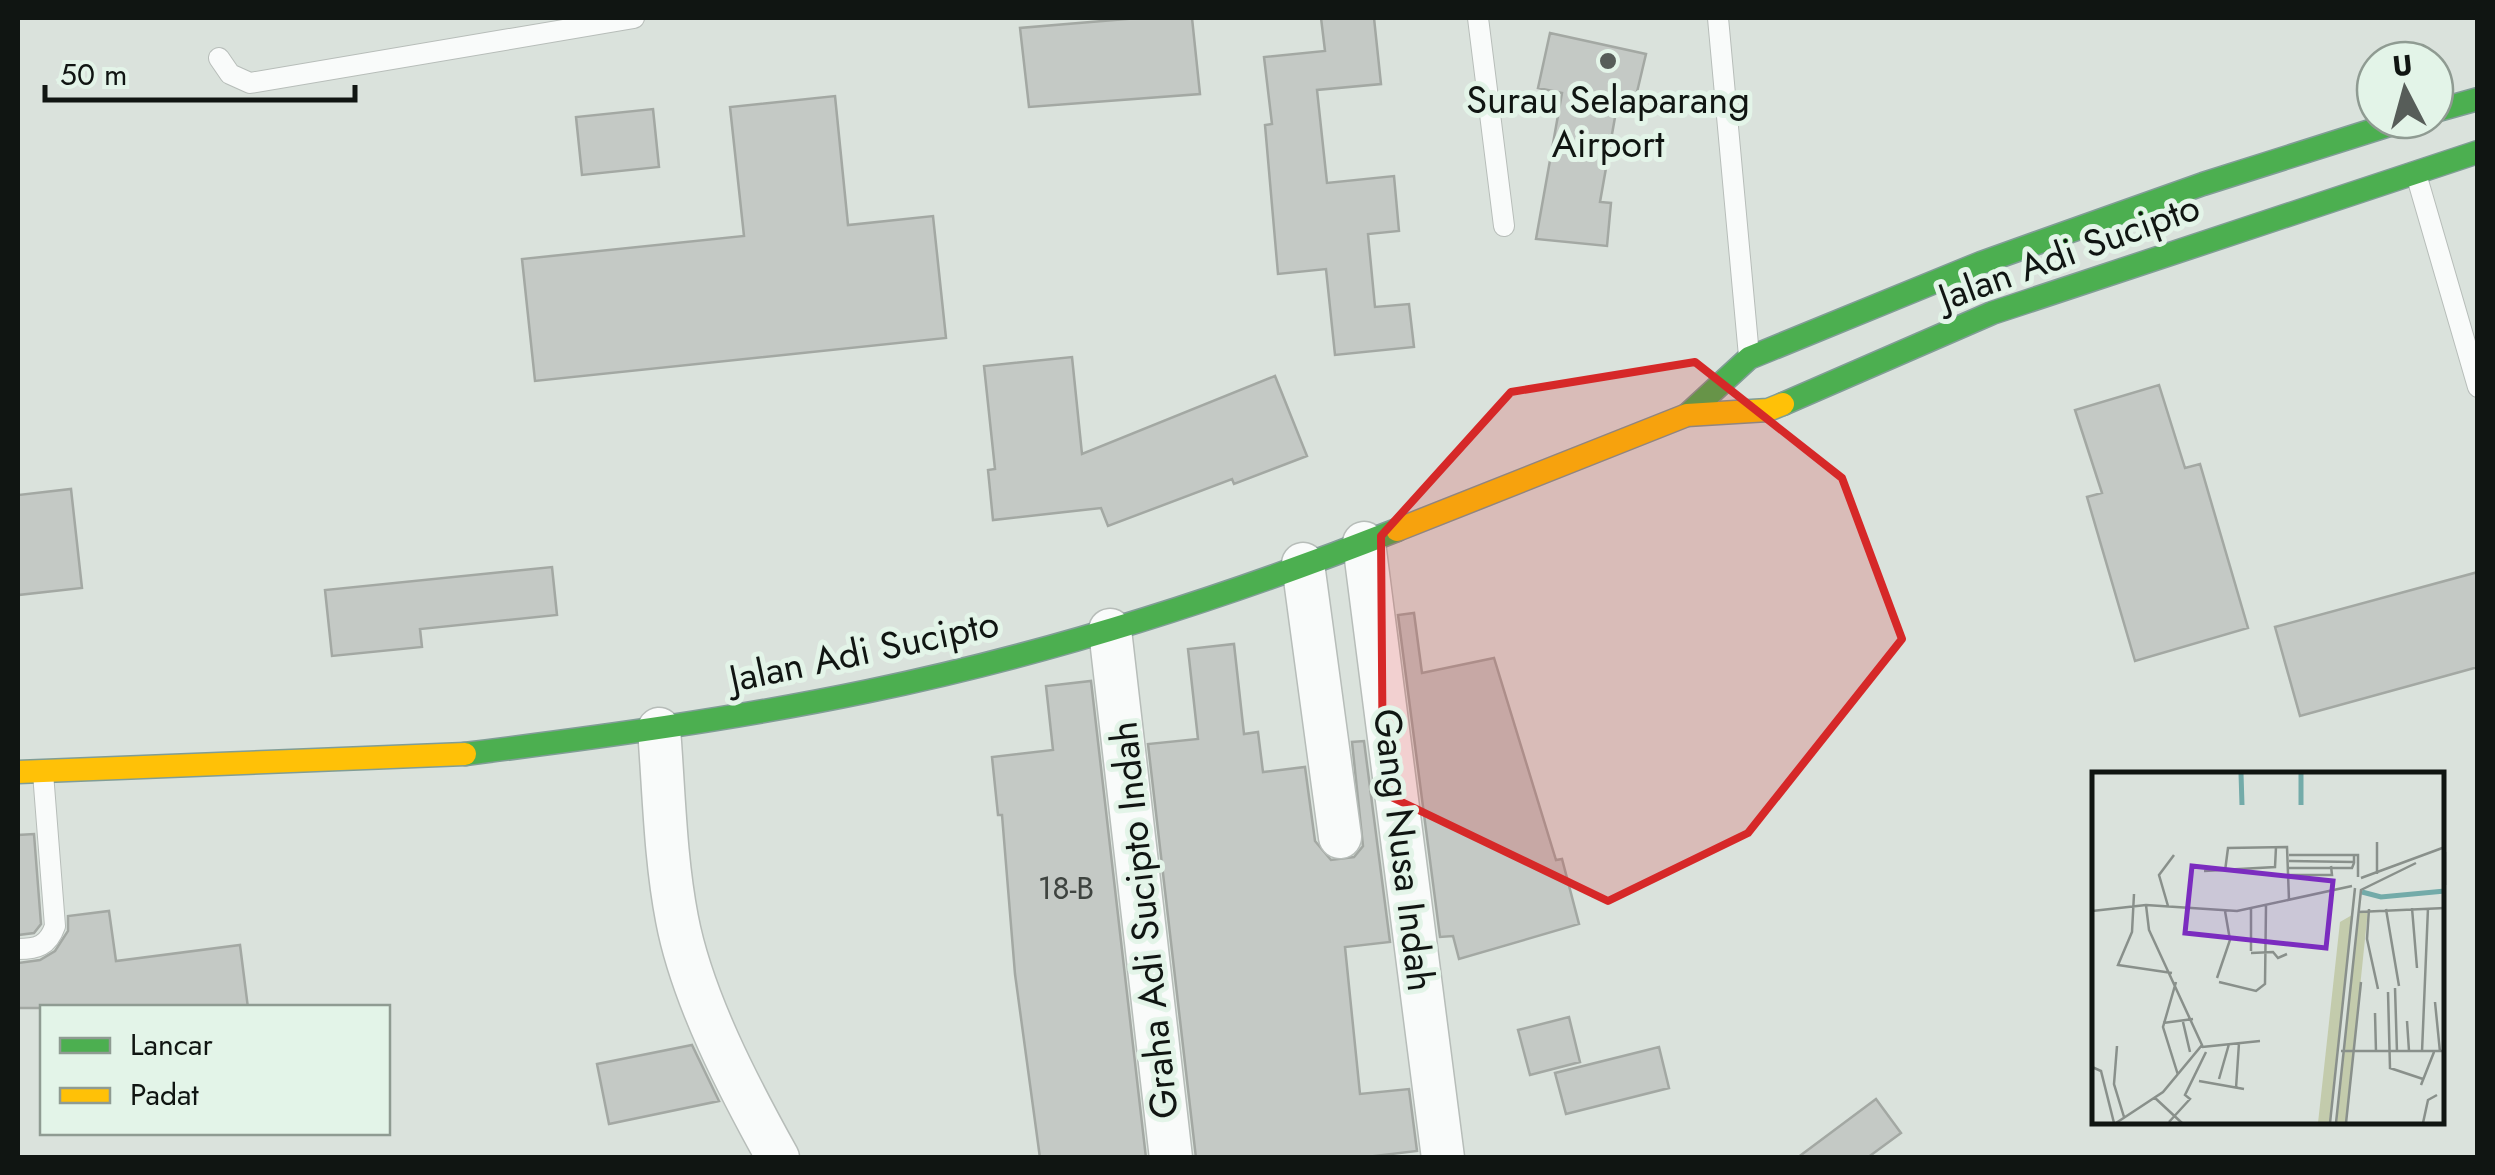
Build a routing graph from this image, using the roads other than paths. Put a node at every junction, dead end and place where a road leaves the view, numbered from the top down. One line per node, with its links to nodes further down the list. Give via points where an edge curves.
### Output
1 (634, 18): 4 (lane)
2 (1478, 18): 9 (lane)
3 (1718, 18): 10 (lane)
4 (581, 22): 5 (lane, via 250,82 230,74)
5 (220, 58)
6 (2355, 136): 10 (highway, Jalan Adi Sucipto, via 2000,257)
7 (2478, 152): 8 (highway, Jalan Adi Sucipto)
8 (2416, 172): 10 (highway, Jalan Adi Sucipto); 11 (lane)
9 (1504, 226)
10 (1759, 384): 12 (highway, Jalan Adi Sucipto); 12 (highway, Jalan Adi Sucipto)
11 (2478, 387)
12 (1687, 415): 13 (highway, Jalan Adi Sucipto)
13 (1364, 543): 14 (highway, Jalan Adi Sucipto); 23 (street, Gang Nusa Indah)
14 (1302, 564): 15 (highway, Jalan Adi Sucipto); 19 (street)
15 (1113, 653): 16 (highway, Jalan Adi Sucipto); 22 (street, Graha Adi Sucipto Indah)
16 (659, 730): 17 (highway, Jalan Adi Sucipto, via 439,757); 21 (street, via 685,955)
17 (42, 771): 18 (highway, Jalan Adi Sucipto); 20 (lane, via 54,926 36,949)
18 (18, 772)
19 (1340, 837)
20 (18, 949)
21 (778, 1158)
22 (1171, 1158)
23 (1443, 1158)

